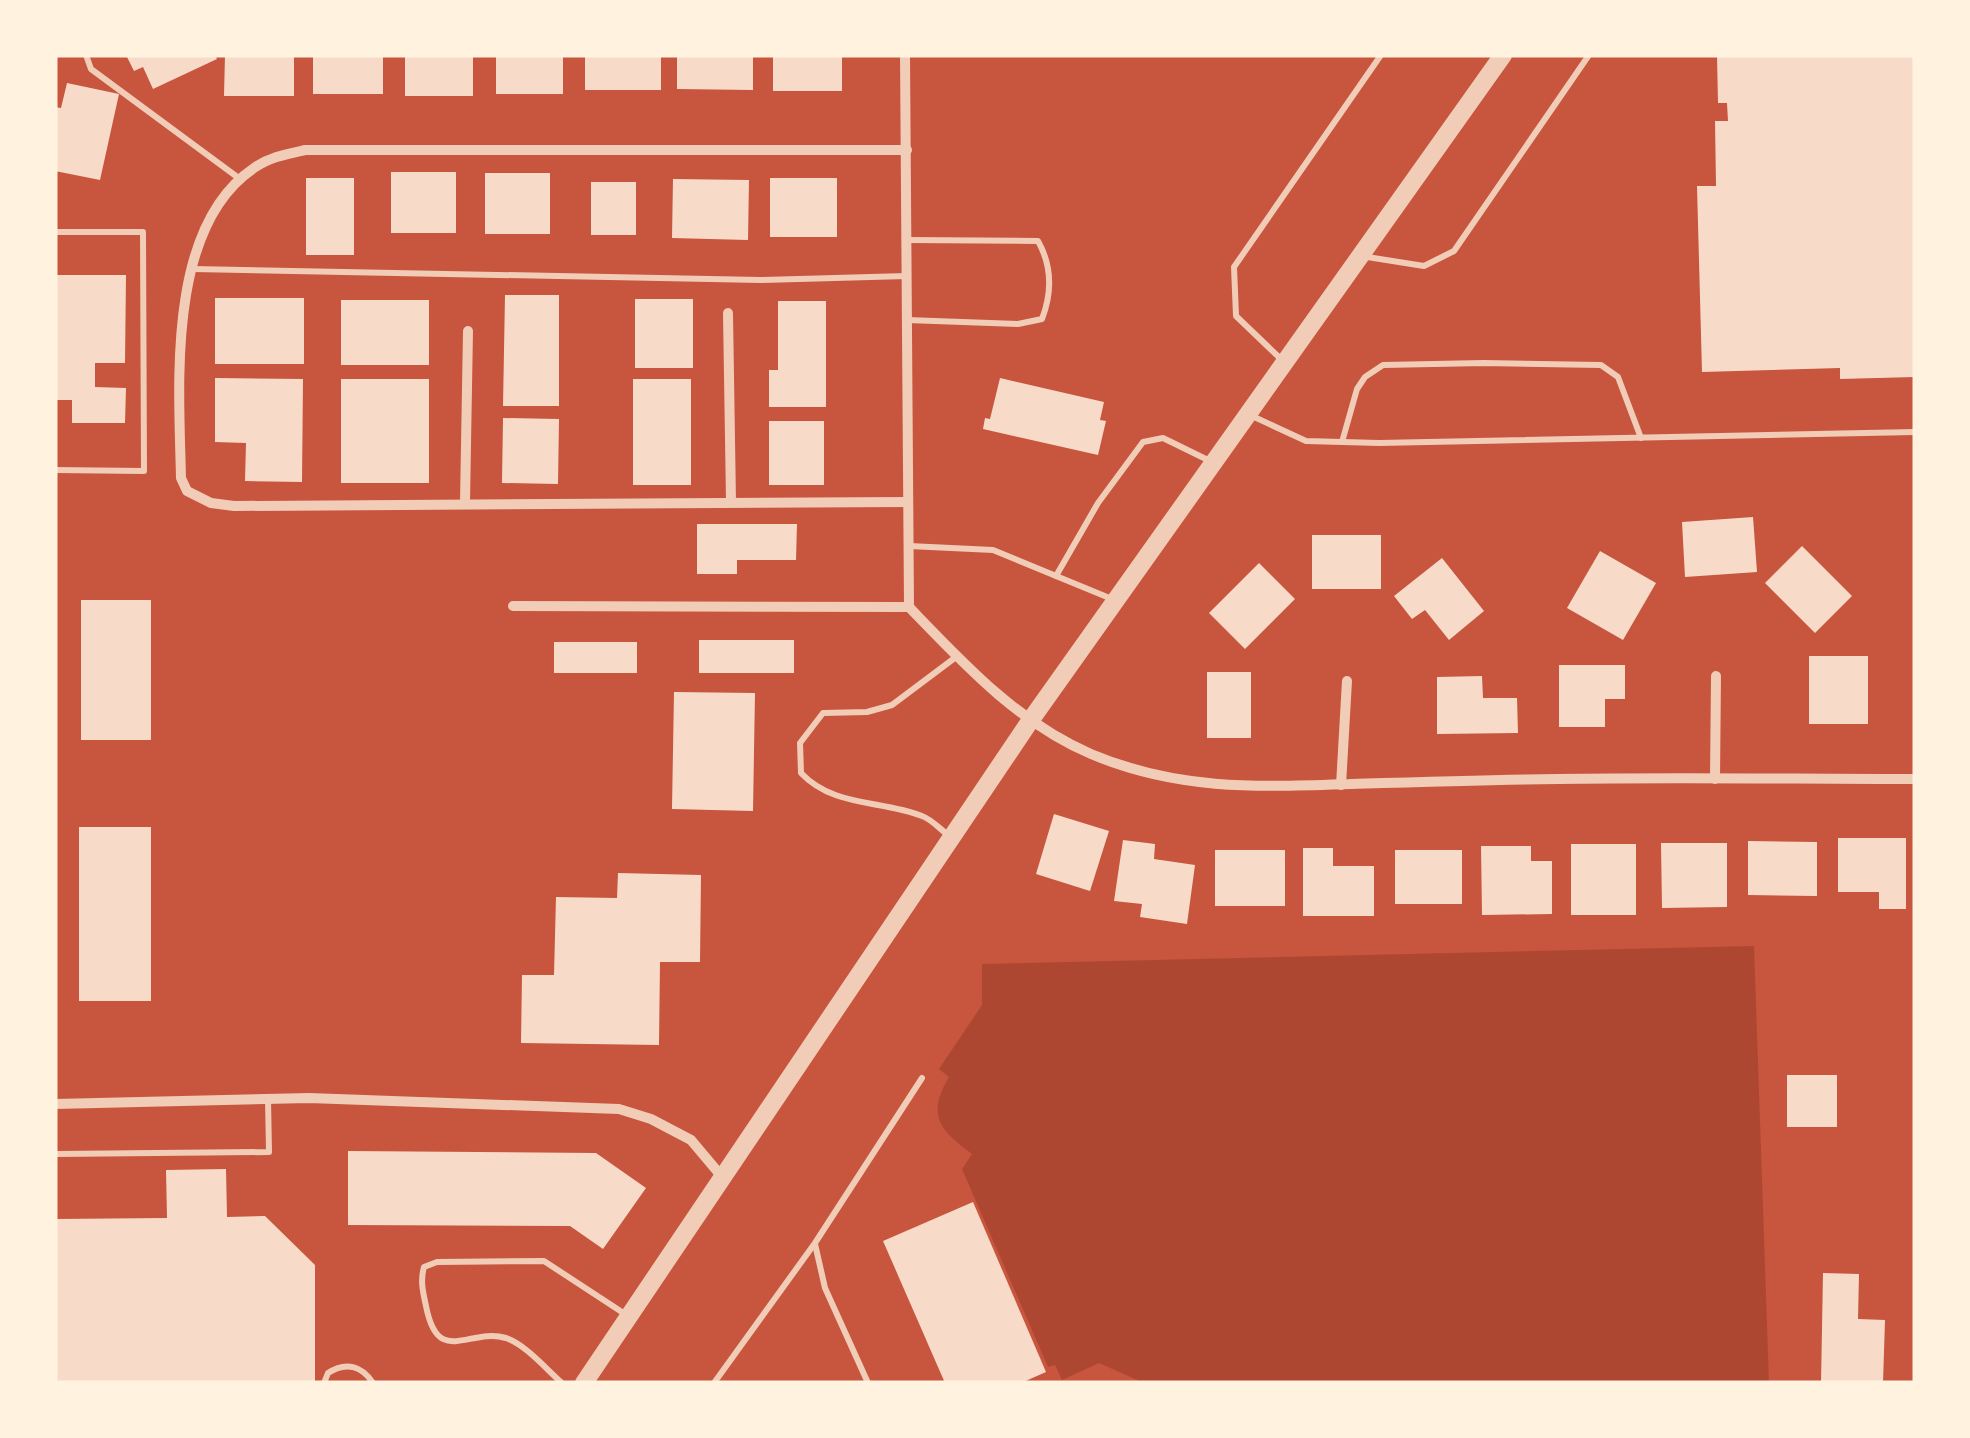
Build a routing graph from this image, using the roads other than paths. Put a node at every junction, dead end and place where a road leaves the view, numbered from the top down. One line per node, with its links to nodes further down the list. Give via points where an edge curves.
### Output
1 (86, 55): 7 (lane, via 92,69)
2 (905, 55): 6 (street)
3 (1381, 55): 16 (lane, via 1234,267 1236,316)
4 (1503, 55): 10 (street)
5 (1589, 55): 10 (lane, via 1454,251 1424,266)
6 (906, 150): 7 (street, via 305,150 269,159); 9 (street)
7 (240, 179): 11 (street, via 210,216)
8 (55, 232): 22 (lane, via 143,232 144,471)
9 (907, 240): 12 (street); 14 (lane, via 1038,241 1048,258 1049,301 1042,319 1018,324)
10 (1360, 256): 16 (street)
11 (193, 269): 12 (lane, via 760,280); 23 (street, via 179,390 187,492 234,506)
12 (907, 276): 14 (street)
13 (728, 313): 24 (street)
14 (907, 320): 25 (street)
15 (468, 332): 23 (street)
16 (1284, 362): 17 (street)
17 (1248, 414): 20 (lane, via 1306,441); 21 (street)
18 (1915, 432): 19 (lane)
19 (1641, 438): 20 (lane); 20 (lane, via 1618,377 1602,364 1484,363 1382,366 1357,389)
20 (1342, 442)
21 (1213, 463): 27 (lane, via 1163,438 1143,442); 28 (street)
22 (55, 470)
23 (465, 502): 24 (street)
24 (731, 502): 25 (street)
25 (908, 502): 26 (street)
26 (908, 546): 27 (lane, via 993,550); 30 (street)
27 (1056, 576): 28 (lane)
28 (1115, 601): 34 (street)
29 (513, 606): 30 (street)
30 (908, 607): 31 (street)
31 (957, 656): 34 (street); 38 (lane, via 892,705 823,713 800,744 801,773 816,788 924,816)
32 (1716, 676): 35 (street)
33 (1347, 681): 37 (street)
34 (1030, 721): 37 (street, via 1088,752 1168,780 1241,788); 38 (street)
35 (1715, 780): 36 (street); 37 (street)
36 (1915, 780)
37 (1341, 785)
38 (952, 838): 43 (street)
39 (922, 1078): 44 (lane)
40 (268, 1099): 41 (street); 42 (lane, via 269,1152); 43 (street, via 619,1108 692,1140)
41 (55, 1104)
42 (55, 1154)
43 (724, 1178): 45 (street)
44 (815, 1243): 50 (lane); 51 (lane, via 825,1288)
45 (629, 1317): 48 (lane, via 544,1262 424,1267 434,1334 458,1342 512,1340); 49 (street)
46 (324, 1383): 47 (lane, via 331,1370 345,1366 362,1370)
47 (373, 1383)
48 (562, 1383)
49 (584, 1383)
50 (714, 1383)
51 (868, 1383)

